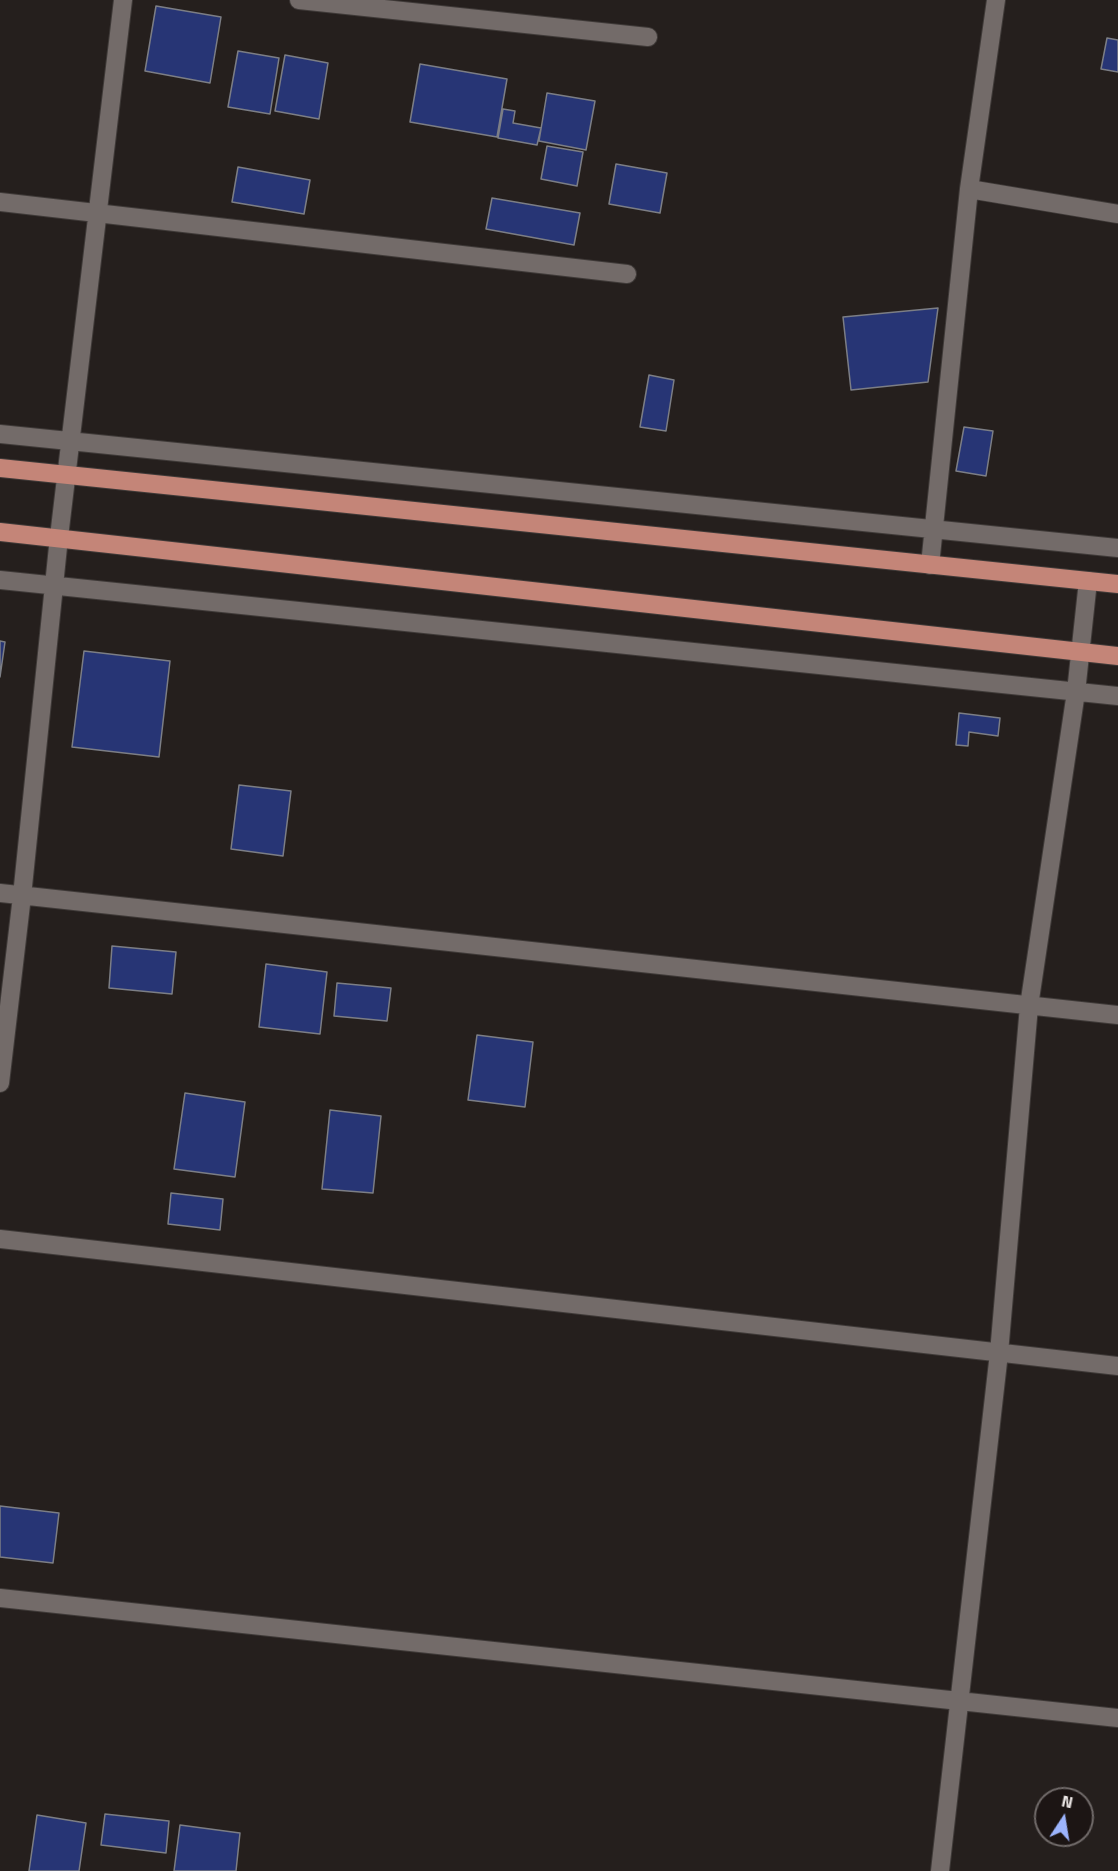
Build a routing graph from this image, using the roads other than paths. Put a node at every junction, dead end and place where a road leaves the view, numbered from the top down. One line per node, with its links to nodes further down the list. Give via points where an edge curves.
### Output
1 (123, 0): 7 (street)
2 (299, 0): 4 (street)
3 (996, 0): 5 (street)
4 (648, 37)
5 (969, 189): 8 (street); 14 (street)
6 (0, 202): 7 (street)
7 (97, 213): 9 (street); 11 (street)
8 (1118, 214)
9 (627, 274)
10 (0, 434): 11 (street)
11 (70, 440): 13 (street); 14 (street)
12 (0, 468): 13 (main road)
13 (66, 475): 16 (street); 18 (main road)
14 (934, 529): 17 (street); 18 (street)
15 (0, 532): 16 (main road)
16 (58, 537): 22 (street); 23 (main road)
17 (1118, 548)
18 (930, 565): 20 (main road)
19 (0, 580): 22 (street)
20 (1088, 581): 21 (main road); 23 (street)
21 (1118, 584)
22 (53, 586): 25 (street); 28 (street)
23 (1080, 652): 24 (main road); 25 (street)
24 (1118, 656)
25 (1076, 692): 26 (street); 29 (street)
26 (1118, 696)
27 (0, 893): 28 (street)
28 (22, 896): 29 (street); 31 (street)
29 (1029, 1006): 30 (street); 33 (street)
30 (1118, 1015)
31 (0, 1083)
32 (0, 1239): 33 (street)
33 (999, 1353): 34 (street); 36 (street)
34 (1118, 1366)
35 (0, 1598): 36 (street)
36 (959, 1701): 37 (street); 38 (street)
37 (1118, 1718)
38 (940, 1871)

